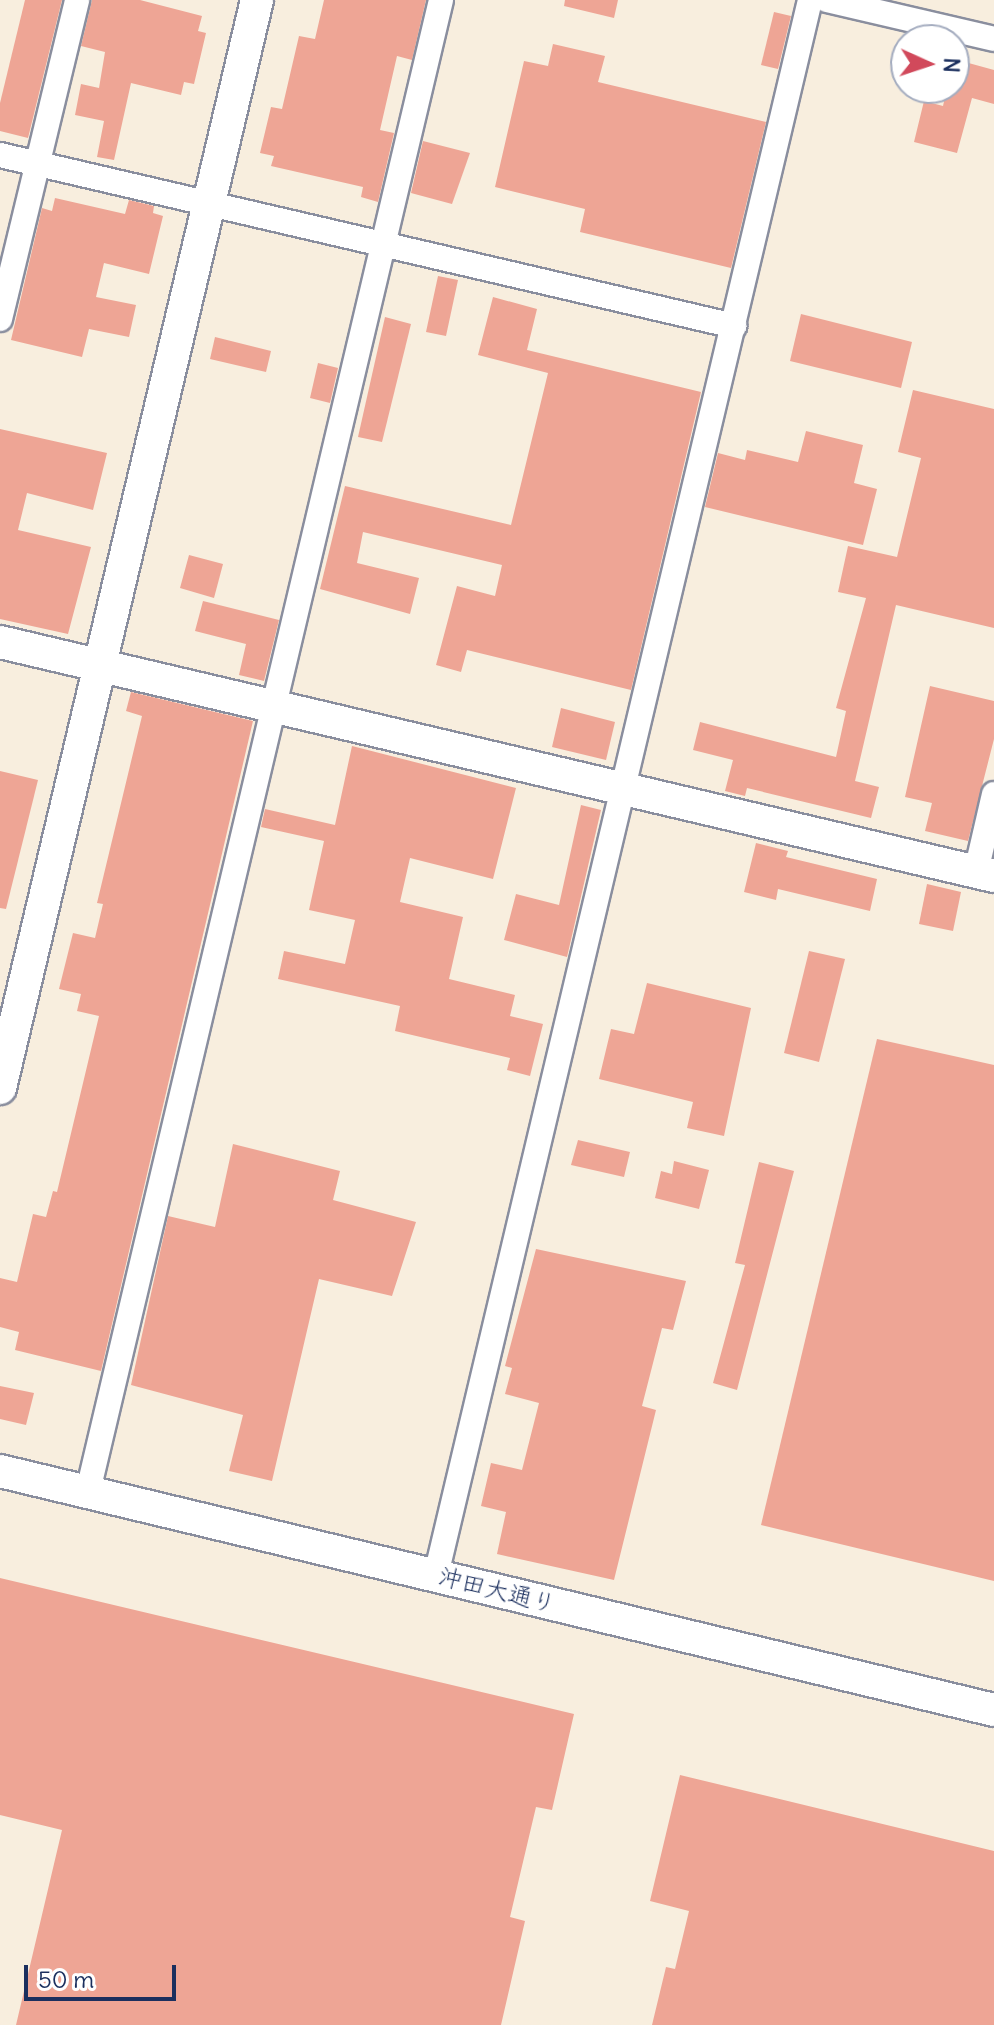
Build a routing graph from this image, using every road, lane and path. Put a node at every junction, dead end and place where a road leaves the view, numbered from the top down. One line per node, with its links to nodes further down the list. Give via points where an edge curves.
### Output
1 (77, 0): 8 (street)
2 (257, 0): 9 (street)
3 (441, 0): 10 (street)
4 (810, 0): 12 (street)
5 (827, 0): 6 (street)
6 (994, 39)
7 (0, 155): 8 (street)
8 (37, 164): 9 (street); 11 (street)
9 (208, 206): 10 (street); 14 (street)
10 (381, 247): 12 (street); 15 (street)
11 (0, 319)
12 (734, 326): 16 (street)
13 (0, 642): 14 (street)
14 (101, 664): 15 (street); 19 (street)
15 (275, 706): 16 (street); 21 (street)
16 (626, 790): 18 (street); 22 (street)
17 (994, 794): 18 (street)
18 (985, 874)
19 (0, 1088)
20 (0, 1471): 21 (street, 沖田大通り)
21 (88, 1491): 22 (street, 沖田大通り)
22 (436, 1575): 23 (street, 沖田大通り)
23 (994, 1710)

